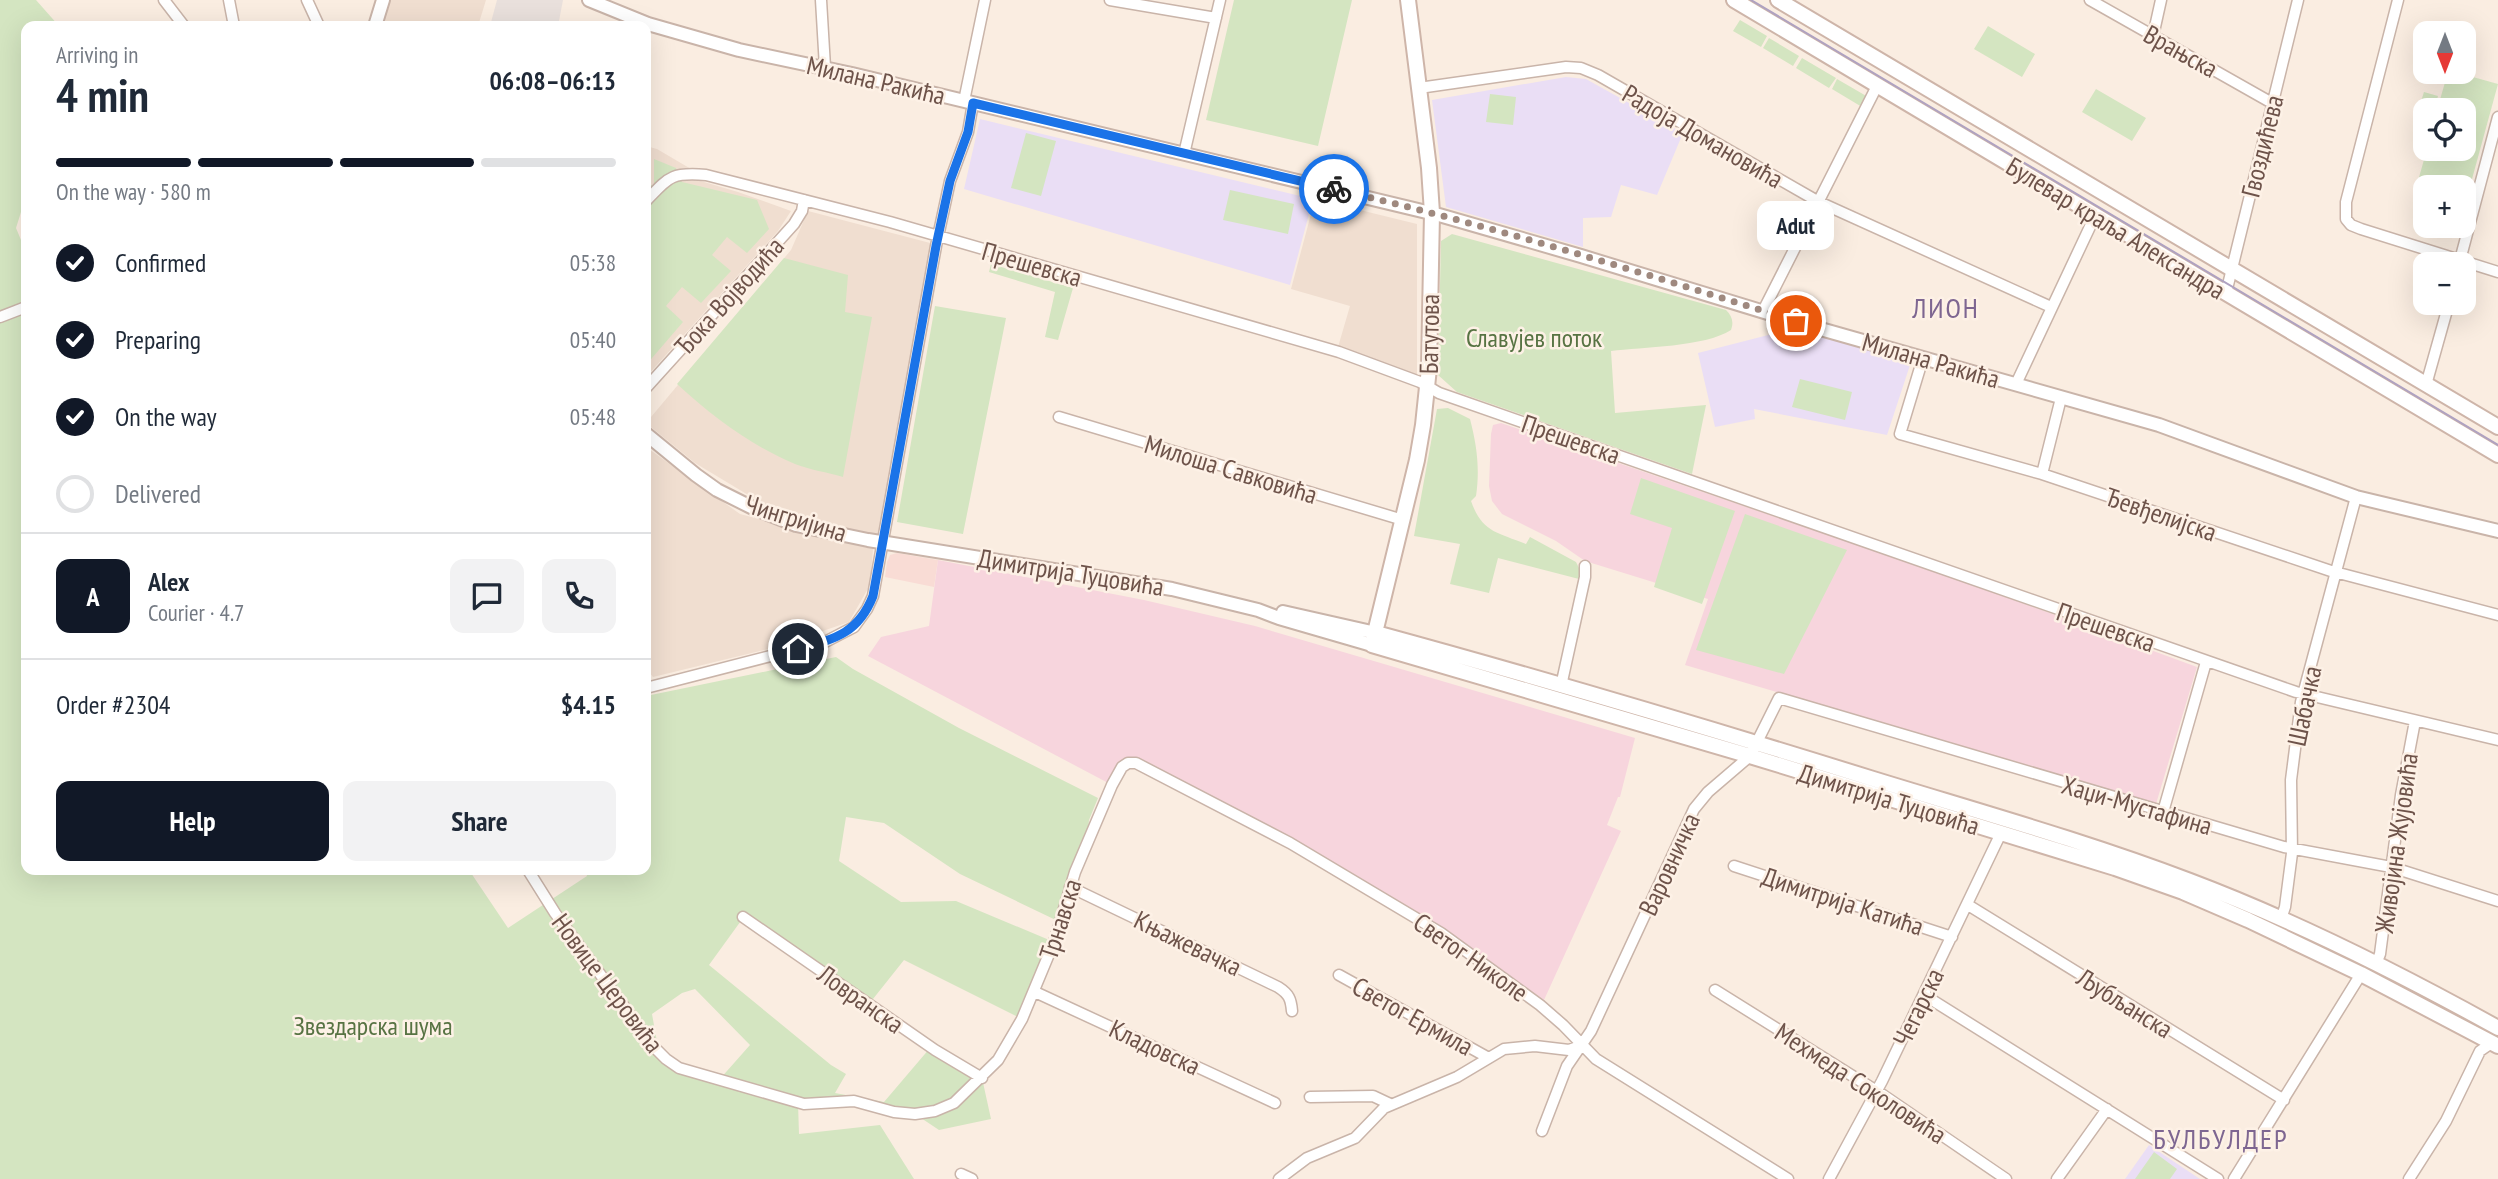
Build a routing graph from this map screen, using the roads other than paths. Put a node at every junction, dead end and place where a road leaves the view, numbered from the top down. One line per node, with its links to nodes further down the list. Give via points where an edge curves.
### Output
1 (164, 0): 20 (street)
2 (229, 0): 21 (street)
3 (307, 0): 22 (street)
4 (383, 0): 23 (street)
5 (589, 0): 24 (street, Милана Ракића)
6 (821, 0): 27 (street)
7 (985, 0): 30 (street)
8 (1110, 0): 18 (street)
9 (1220, 0): 18 (street)
10 (1408, 0): 19 (main road, Батутова)
11 (1414, 0): 19 (main road, Батутова)
12 (1734, 0): 28 (main road, Булевар краља Александра)
13 (1778, 0): 43 (main road, Булевар краља Александра)
14 (2090, 0): 26 (street, Врањска)
15 (2161, 0): 26 (street)
16 (2298, 0): 31 (street, Гвоздићева)
17 (2398, 0): 40 (street, via 2346,202 2346,219 2361,229)
18 (1216, 18): 33 (street)
19 (1411, 18): 29 (main road, Батутова)
20 (180, 21)
21 (233, 21)
22 (317, 21)
23 (377, 21)
24 (623, 21)
25 (651, 28): 27 (street, Милана Ракића)
26 (2153, 36): 31 (street, Врањска)
27 (825, 67): 30 (street, Милана Ракића)
28 (1877, 86): 36 (street); 38 (main road, Булевар краља Александра)
29 (1419, 88): 36 (street, Радоја Домановића, via 1581,68); 37 (main road, Батутова)
30 (968, 102): 33 (street, Милана Ракића); 39 (street, via 968,132 950,181)
31 (2272, 103): 43 (street, Гвоздићева)
32 (2498, 117): 41 (street)
33 (1184, 154): 37 (street, Милана Ракића)
34 (651, 196): 35 (street, Прешевска, via 669,178 694,174)
35 (804, 200): 39 (street, Прешевска); 52 (street, Ђока Војводића, via 794,224)
36 (1819, 202): 46 (street, Радоја Домановића); 48 (street)
37 (1432, 213): 48 (street, Милана Ракића); 55 (main road, Батутова)
38 (2095, 216): 45 (main road, Булевар краља Александра); 46 (street)
39 (938, 237): 55 (street, Прешевска, via 1339,352); 65 (street)
40 (2429, 252)
41 (2462, 252)
42 (2476, 266): 44 (street)
43 (2231, 269): 45 (street, Гвоздићева); 54 (main road, Булевар краља Александра)
44 (2498, 272)
45 (2226, 293): 60 (main road, Булевар краља Александра)
46 (2051, 307): 53 (street)
47 (21, 309): 50 (street)
48 (1763, 311): 51 (street, Милана Ракића)
49 (2446, 315): 54 (street)
50 (0, 317)
51 (1923, 358): 53 (street, Милана Ракића); 61 (street, Ђевђелијска, via 1900,434)
52 (651, 382)
53 (2016, 384): 56 (street, Милана Ракића)
54 (2427, 385): 58 (main road, Булевар краља Александра)
55 (1428, 387): 63 (main road, Батутова); 70 (street, Прешевска)
56 (2061, 398): 61 (street); 62 (street, Милана Ракића, via 2159,425)
57 (1059, 417): 63 (street, Милоша Савковића)
58 (2498, 427)
59 (651, 439): 65 (street, Чингријина, via 696,475 753,508 806,527)
60 (2498, 455)
61 (2042, 474): 67 (street, Ђевђелијска)
62 (2356, 497): 64 (street, Милана Ракића); 67 (street, Шабачка)
63 (1403, 520): 69 (main road, Батутова)
64 (2498, 531)
65 (883, 542): 69 (street, Димитрија Туцовића, via 1172,589); 71 (street, via 867,609 848,632 825,642)
66 (1585, 566): 72 (street)
67 (2337, 573): 68 (street, Ђевђелијска); 73 (street, Шабачка)
68 (2498, 615)
69 (1374, 639): 72 (main road, Димитрија Туцовића); 78 (main road, Димитрија Туцовића)
70 (2206, 662): 73 (street, Прешевска); 80 (street)
71 (651, 684)
72 (1561, 686): 77 (main road, Димитрија Туцовића)
73 (2303, 694): 75 (street, Прешевска); 82 (street, Шабачка, via 2291,780)
74 (1779, 698): 77 (street, Варовничка); 80 (street, Хаџи-Мустафина)
75 (2415, 721): 76 (street, Прешевска); 84 (street, Живојина Жујовића)
76 (2498, 740)
77 (1758, 742): 78 (street, Варовничка); 90 (main road, Димитрија Туцовића, via 2116,855)
78 (1750, 756): 81 (main road, Димитрија Туцовића); 100 (street, Варовничка, via 1695,809 1591,1031)
79 (1136, 764): 86 (street, Трнавска, via 1128,763 1117,776); 100 (street, Светог Николе, via 1266,830 1441,933 1540,1005)
80 (2163, 812): 82 (street, Хаџи-Мустафина)
81 (2001, 833): 88 (street, Чегарска); 93 (main road, Димитрија Туцовића, via 2182,892)
82 (2292, 849): 84 (street, Хаџи-Мустафина); 90 (street, Шабачка)
83 (1734, 866): 91 (street, Димитрија Катића)
84 (2391, 867): 87 (street, Хаџи-Мустафина); 92 (street, Живојина Жујовића)
85 (531, 875): 102 (street, Новице Церовића, via 654,1047 682,1070 798,1103 854,1101 915,1114 945,1108)
86 (1070, 887): 96 (street, Трнавска); 98 (street, Књажевачка, via 1278,987 1287,993)
87 (2498, 901)
88 (1968, 905): 91 (street, Чегарска); 105 (street, Љубљанска)
89 (743, 917): 102 (street, Ловранска)
90 (2281, 919): 92 (main road, Димитрија Туцовића)
91 (1952, 937): 97 (street, Чегарска)
92 (2376, 964): 99 (main road, Димитрија Туцовића)
93 (2361, 974): 99 (main road, Димитрија Туцовића); 105 (street)
94 (1339, 975): 101 (street, Светог Ермила)
95 (1715, 990): 103 (street, Мехмеда Соколовића)
96 (1035, 992): 102 (street, Трнавска, via 999,1060); 106 (street, Кладовска)
97 (1924, 995): 103 (street, Чегарска); 108 (street)
98 (1292, 1011)
99 (2497, 1039): 119 (street, via 2480,1051 2446,1121)
100 (1580, 1045): 101 (street, Светог Ермила, via 1569,1050 1513,1047); 109 (street, Варовничка); 113 (street, Светог Николе, via 1604,1065)
101 (1488, 1057): 107 (street, Светог Ермила, via 1457,1077)
102 (982, 1078)
103 (1877, 1090): 114 (street, Чегарска); 115 (street, Мехмеда Соколовића)
104 (1310, 1097): 107 (street, via 1373,1096)
105 (2284, 1100): 118 (street)
106 (1275, 1103)
107 (1390, 1104): 112 (street, Светог Ермила, via 1355,1138 1307,1158)
108 (2107, 1109): 116 (street); 117 (street)
109 (1542, 1131)
110 (961, 1174): 111 (street)
111 (972, 1179)
112 (1279, 1179)
113 (1788, 1179)
114 (1829, 1179)
115 (2006, 1179)
116 (2057, 1179)
117 (2218, 1179)
118 (2234, 1179)
119 (2409, 1179)

